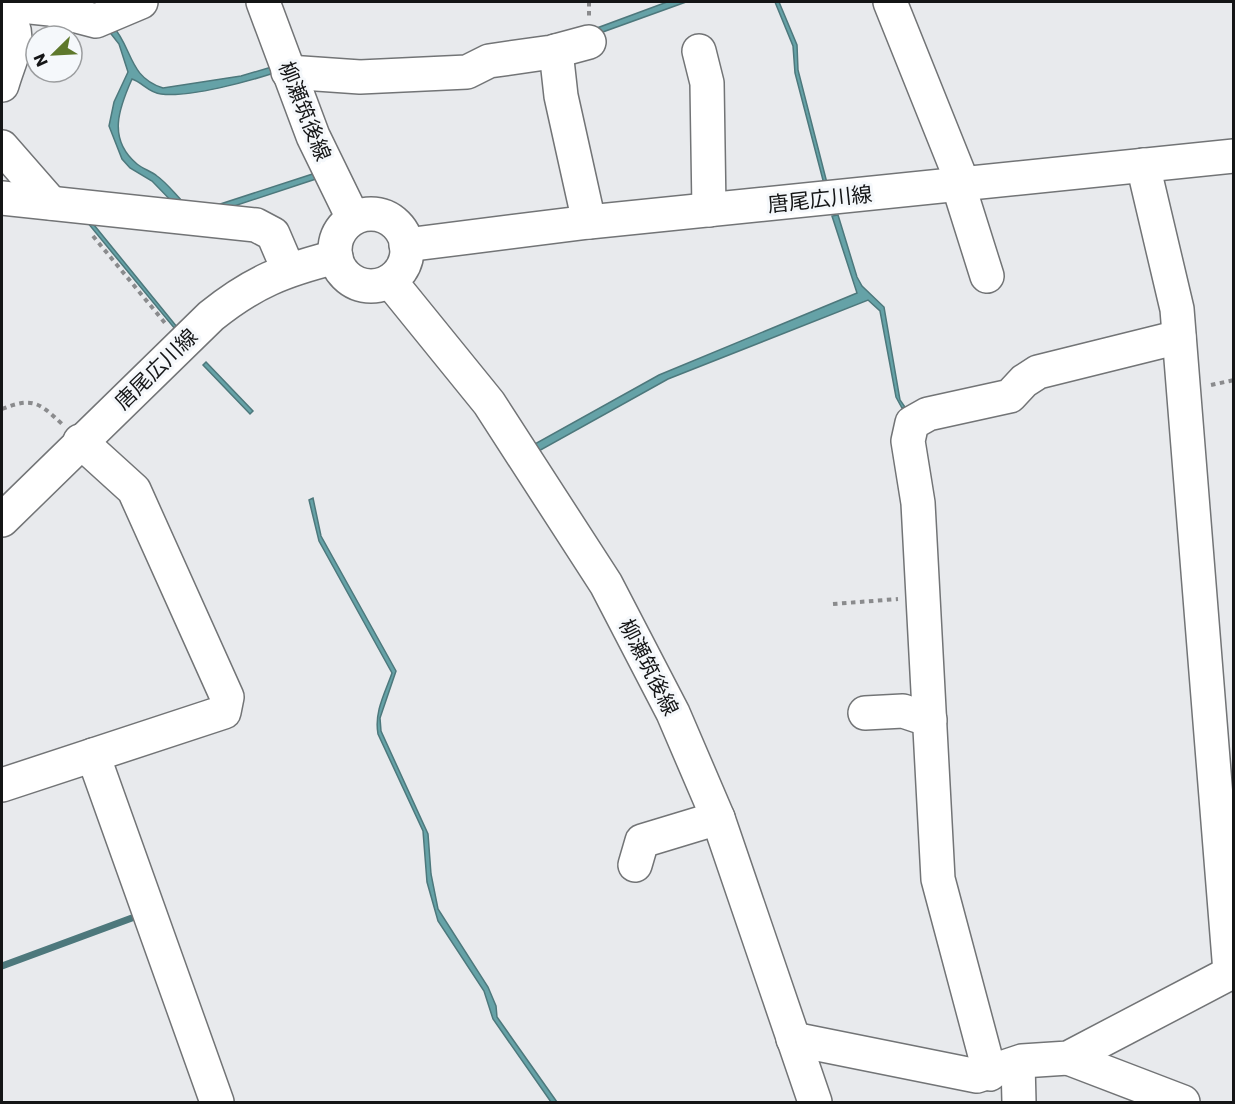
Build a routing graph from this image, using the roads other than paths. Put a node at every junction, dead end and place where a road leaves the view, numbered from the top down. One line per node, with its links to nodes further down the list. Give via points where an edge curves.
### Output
1 (141, 2): 4 (street, via 96,21 50,9)
2 (263, 2): 8 (street, 柳瀬筑後線)
3 (890, 2): 13 (street)
4 (2, 6): 9 (street, via 17,35)
5 (589, 42): 6 (street)
6 (556, 51): 8 (street, via 489,61 467,72 360,77); 18 (street, via 561,96)
7 (699, 51): 16 (street, via 707,83)
8 (288, 72): 17 (street, 柳瀬筑後線, via 331,177)
9 (2, 85)
10 (2, 147): 15 (street)
11 (1233, 156): 12 (street, 唐尾広川線)
12 (1143, 165): 13 (street, 唐尾広川線); 24 (street, via 1177,309)
13 (961, 184): 16 (street, 唐尾広川線); 22 (street)
14 (2, 198): 15 (street)
15 (59, 205): 21 (street, via 256,225 273,234)
16 (709, 210): 18 (street, 唐尾広川線)
17 (353, 218): 19 (street, via 383,216 396,224); 20 (street, via 336,238)
18 (589, 222): 19 (street, 唐尾広川線)
19 (406, 245): 23 (street, via 404,266)
20 (336, 257): 21 (street, 唐尾広川線); 23 (street, via 344,275 354,283 367,286)
21 (288, 269): 25 (street, 唐尾広川線, via 234,297)
22 (987, 276)
23 (390, 281): 31 (street, 柳瀬筑後線, via 489,403 606,584 673,713)
24 (1179, 337): 28 (street, via 1038,372 1010,396 928,414 912,423 908,441 918,503); 33 (street)
25 (80, 441): 26 (street, 唐尾広川線); 29 (street, via 134,490 227,697 224,712)
26 (2, 520)
27 (865, 712): 28 (street, via 903,711)
28 (930, 720): 36 (street, via 938,879)
29 (93, 755): 30 (street); 37 (street)
30 (2, 785)
31 (718, 818): 32 (street, via 642,842); 34 (street, 柳瀬筑後線)
32 (635, 865)
33 (1232, 971): 35 (street)
34 (793, 1039): 36 (street, via 977,1076); 38 (street, 柳瀬筑後線)
35 (1068, 1058): 36 (street); 40 (street)
36 (1004, 1068): 39 (street)
37 (217, 1102)
38 (816, 1102)
39 (1019, 1102)
40 (1183, 1102)

